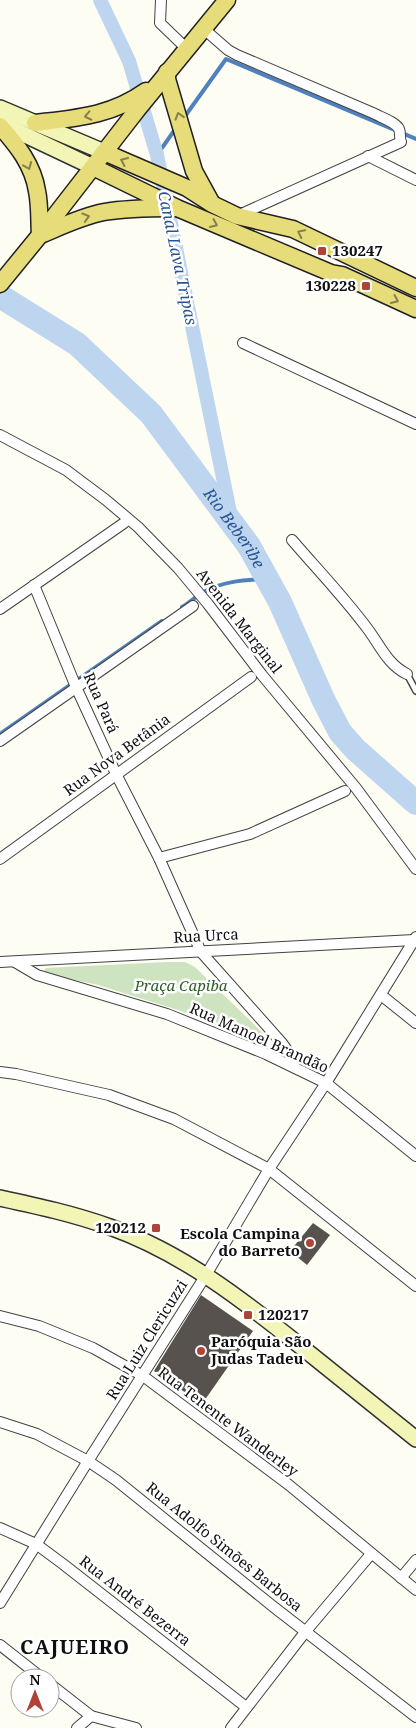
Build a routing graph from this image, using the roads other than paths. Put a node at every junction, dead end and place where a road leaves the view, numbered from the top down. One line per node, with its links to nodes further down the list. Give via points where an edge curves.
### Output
1 (161, 0): 4 (street, via 160,23)
2 (227, 0): 3 (main road)
3 (204, 28): 4 (main road); 11 (street, via 237,55 373,113 399,128 401,142)
4 (187, 49): 5 (main road)
5 (163, 80): 6 (main road); 15 (main road, one-way to 5, via 198,180)
6 (135, 105): 8 (main road, one-way to 8, via 85,118); 10 (main road)
7 (0, 108): 8 (street)
8 (35, 123): 10 (street)
9 (0, 125): 12 (street); 17 (main road, one-way to 17, via 20,148 28,164 37,190)
10 (104, 152): 12 (main road); 15 (main road, one-way to 10, via 187,188)
11 (368, 156): 13 (street); 16 (street)
12 (93, 167): 14 (main road); 17 (main road)
13 (416, 180)
14 (149, 200): 17 (main road, one-way to 14, via 79,219); 22 (main road, one-way to 22, via 237,234 274,238 329,262 342,275)
15 (212, 204): 16 (main road)
16 (237, 216): 18 (main road, one-way to 16, via 293,229)
17 (40, 235): 19 (main road)
18 (345, 255): 20 (main road); 21 (main road, via 354,265)
19 (0, 284)
20 (416, 288)
21 (416, 295)
22 (416, 309)
23 (243, 343): 24 (street)
24 (416, 424)
25 (0, 435): 40 (street, Avenida Marginal, via 66,470 138,527 208,604 356,788)
26 (124, 523): 28 (street)
27 (292, 540): 31 (street, via 368,629 384,655)
28 (34, 585): 30 (street); 33 (street, Rua Pará)
29 (193, 606): 33 (street)
30 (0, 609)
31 (407, 674): 34 (lane)
32 (251, 677): 36 (street, Rua Nova Betânia)
33 (76, 686): 35 (street); 36 (street, Rua Pará)
34 (416, 691)
35 (0, 741)
36 (116, 774): 38 (street, Rua Pará); 39 (street, Rua Nova Betânia)
37 (344, 791): 38 (street, via 250,834)
38 (159, 858): 42 (street, Rua Pará)
39 (0, 859)
40 (416, 869)
41 (415, 938): 42 (street, Rua Urca); 45 (street, Rua Luiz Clericuzzi)
42 (201, 952): 44 (street, Rua Urca); 47 (street, Rua Pará, via 282,1043)
43 (0, 962): 44 (street, Rua Urca)
44 (15, 962): 47 (street, Rua Manoel Brandão, via 37,975 167,1014)
45 (381, 994): 46 (street); 49 (street, Rua Luiz Clericuzzi)
46 (416, 1023)
47 (295, 1068): 49 (street, Rua Manoel Brandão)
48 (0, 1072): 51 (street, via 109,1095 174,1119)
49 (326, 1083): 50 (street, Rua Manoel Brandão); 51 (street, Rua Luiz Clericuzzi)
50 (416, 1156)
51 (269, 1169): 53 (street, Rua Luiz Clericuzzi); 54 (street)
52 (0, 1198): 53 (street, via 110,1227 152,1245)
53 (206, 1275): 56 (street, Rua Luiz Clericuzzi); 58 (street, via 259,1313)
54 (416, 1286)
55 (0, 1316): 56 (street, Rua Tenente Wanderley, via 39,1326 93,1348)
56 (143, 1376): 59 (street, Rua Luiz Clericuzzi); 62 (street, Rua Tenente Wanderley, via 289,1485)
57 (0, 1422): 59 (street, Rua Adolfo Simões Barbosa, via 37,1434)
58 (416, 1439)
59 (88, 1461): 61 (street, Rua Luiz Clericuzzi); 67 (street, Rua Adolfo Simões Barbosa)
60 (0, 1528): 61 (street, Rua André Bezerra)
61 (36, 1544): 66 (street, Rua Luiz Clericuzzi); 71 (street, Rua André Bezerra)
62 (371, 1554): 64 (street, Rua Tenente Wanderley); 67 (street)
63 (416, 1560): 64 (street)
64 (401, 1578): 65 (street, Rua Tenente Wanderley)
65 (416, 1590)
66 (0, 1603)
67 (306, 1631): 71 (street); 73 (street, Rua Adolfo Simões Barbosa)
68 (0, 1645): 69 (street)
69 (29, 1668)
70 (60, 1692): 72 (street)
71 (246, 1707): 76 (street)
72 (91, 1716): 74 (street); 75 (street)
73 (416, 1717)
74 (77, 1728)
75 (136, 1728)
76 (231, 1728)

